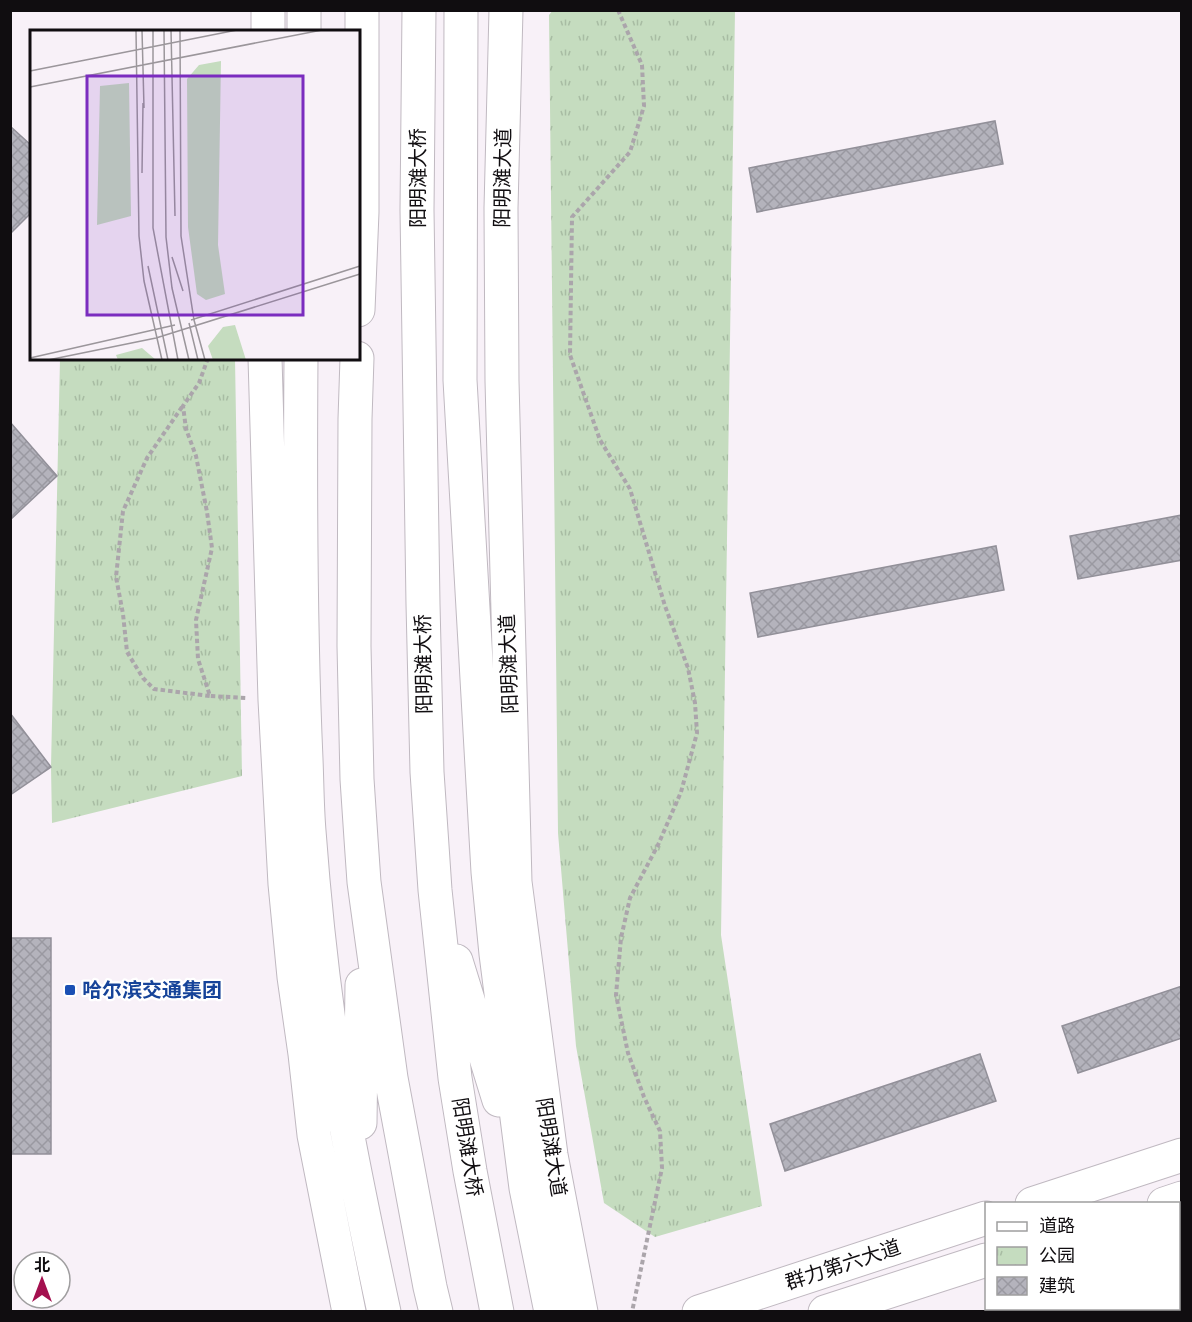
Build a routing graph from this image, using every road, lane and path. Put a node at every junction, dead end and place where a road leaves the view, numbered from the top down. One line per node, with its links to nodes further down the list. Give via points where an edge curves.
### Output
1 (268, 10): 8 (main road)
2 (304, 10): 9 (main road)
3 (362, 10): 11 (main road)
4 (419, 10): 18 (main road, 阳明滩大桥)
5 (461, 10): 10 (main road)
6 (506, 10): 35 (main road, 阳明滩大道, via 502,381 515,882 550,1155)
7 (618, 10): 36 (path, via 642,65 644,106 630,152 572,217 570,355 600,440 630,489 688,668 697,733 681,792 630,898 621,938 616,995 628,1053 660,1131 662,1168)
8 (268, 30)
9 (304, 30)
10 (461, 210): 18 (main road); 25 (main road, via 460,380 488,872)
11 (360, 261)
12 (207, 360): 17 (path, via 199,383)
13 (266, 360): 21 (main road)
14 (301, 360): 26 (main road, via 302,673 309,828 326,998)
15 (344, 360): 19 (main road)
16 (357, 360): 19 (main road)
17 (183, 406): 20 (path, via 212,548 196,620 198,659); 20 (path, via 147,458 123,511 116,577 128,652 143,678 154,689)
18 (420, 407): 23 (main road, 阳明滩大桥, via 427,772)
19 (355, 419): 22 (main road, via 354,657)
20 (210, 696): 21 (path)
21 (275, 700): 30 (main road, via 294,977 314,1135)
22 (364, 882): 26 (main road); 32 (main road, via 392,1078)
23 (435, 890): 25 (main road); 33 (main road, 阳明滩大桥, via 457,1090)
24 (1182, 1155): 27 (main road)
25 (526, 1188): 34 (main road)
26 (358, 1194): 31 (main road)
27 (1035, 1202)
28 (985, 1219): 37 (main road, 群力第六大道)
29 (985, 1261): 38 (main road, 群力第六大道)
30 (349, 1311)
31 (384, 1311)
32 (436, 1311)
33 (497, 1311)
34 (551, 1311)
35 (581, 1311)
36 (632, 1311)
37 (699, 1311)
38 (825, 1311)

